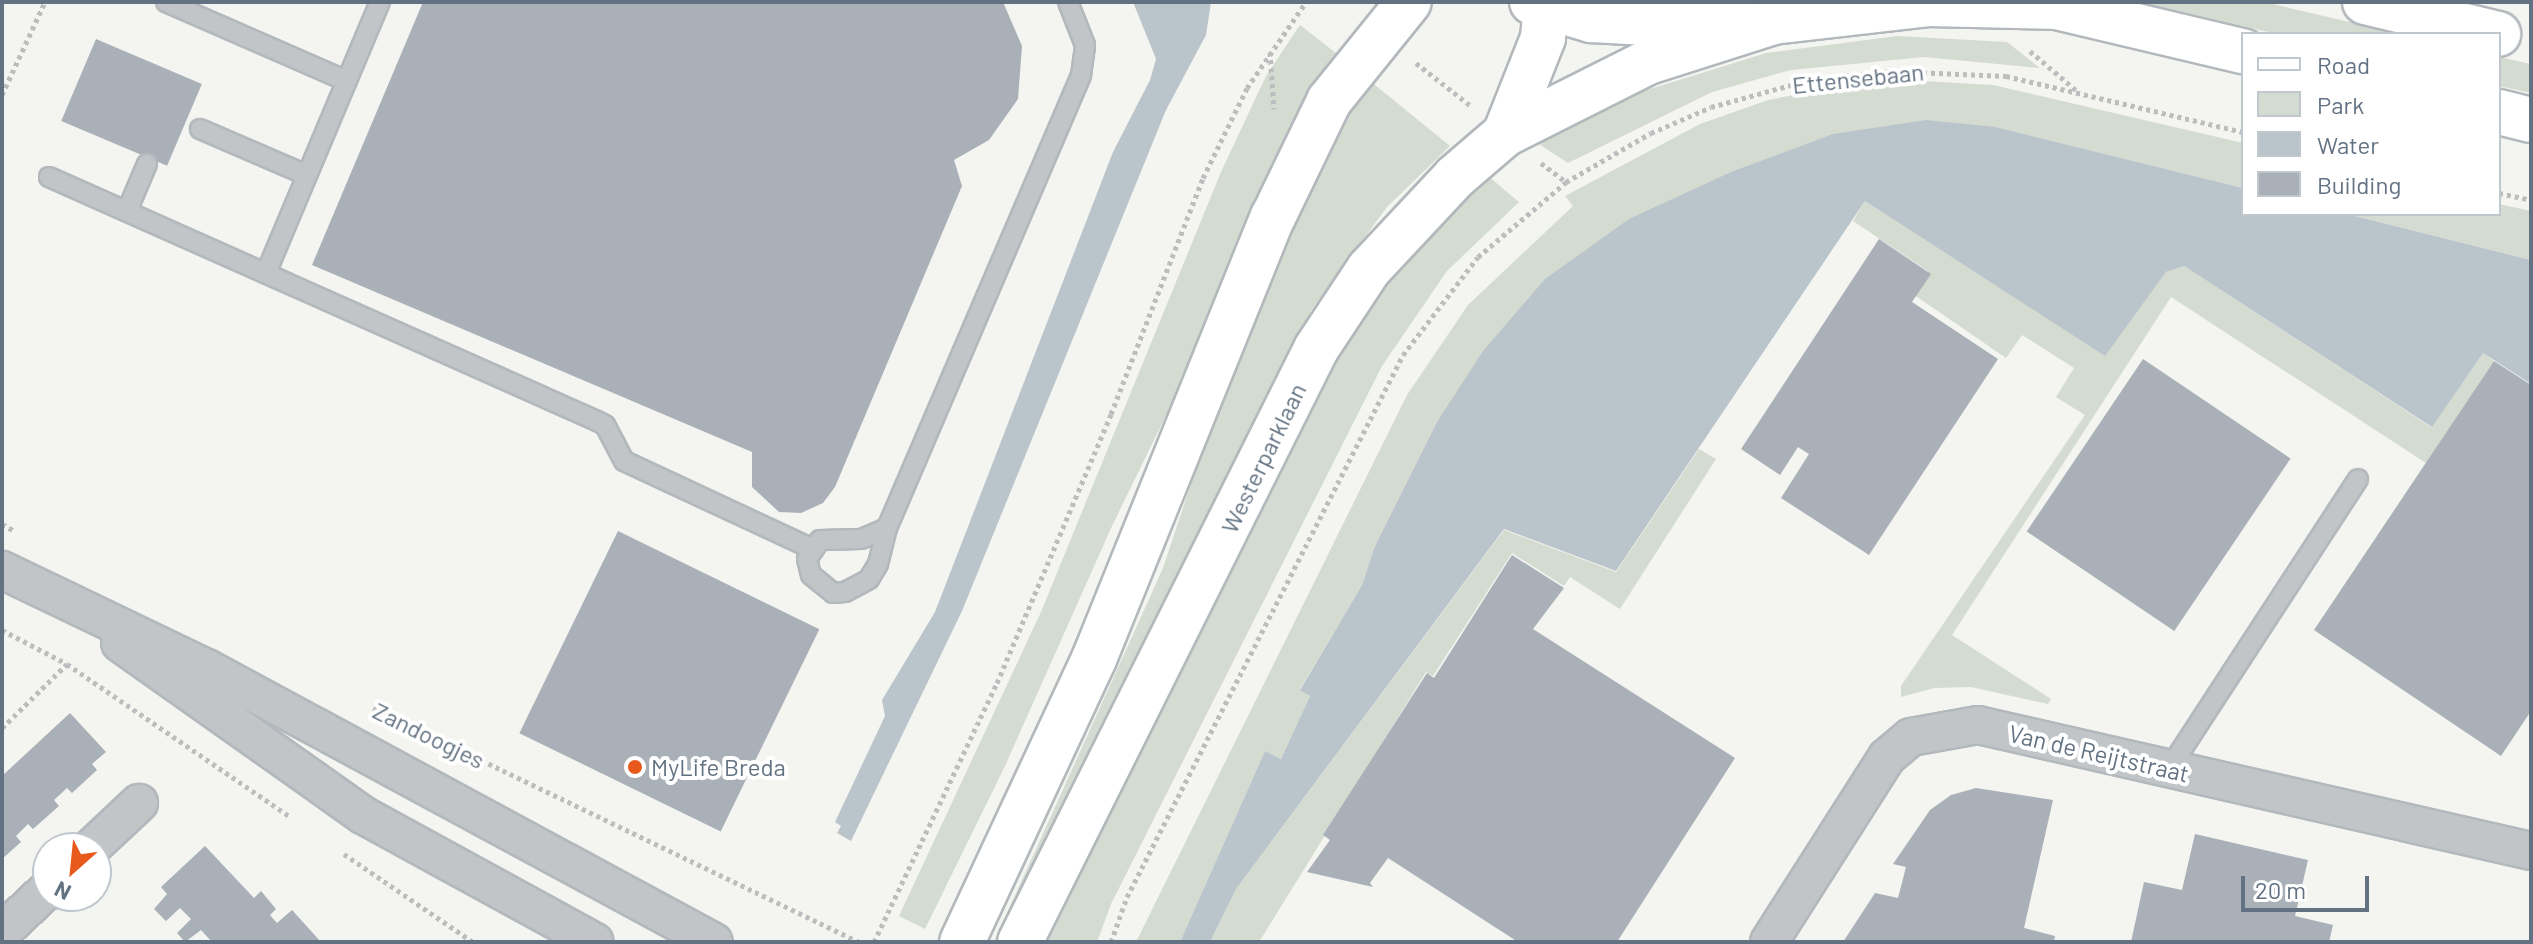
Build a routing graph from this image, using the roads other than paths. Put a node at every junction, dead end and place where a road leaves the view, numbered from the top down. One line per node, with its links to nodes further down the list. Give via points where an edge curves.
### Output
1 (166, 2): 13 (lane)
2 (380, 2): 13 (lane)
3 (1068, 2): 24 (lane, via 1085,45 1081,75)
4 (1735, 2): 6 (main road, via 1646,23 1591,20)
5 (2365, 2): 9 (main road)
6 (1542, 4): 17 (main road, Westerparklaan, via 1535,64)
7 (2047, 5): 12 (main road); 17 (main road, via 1928,4 1773,22 1648,62)
8 (1396, 13): 36 (main road, via 1329,101 1273,217 1094,659)
9 (2490, 32)
10 (2501, 35): 11 (main road)
11 (2531, 42)
12 (2241, 51)
13 (347, 81): 19 (lane)
14 (2501, 112): 15 (main road)
15 (2531, 120)
16 (200, 129): 19 (lane)
17 (1505, 134): 37 (main road, Westerparklaan, via 1455,177 1369,269 1316,349)
18 (147, 164): 21 (lane)
19 (307, 175): 22 (lane)
20 (49, 177): 21 (lane)
21 (127, 211): 22 (lane)
22 (266, 273): 25 (lane, via 605,425 624,461)
23 (2358, 479): 28 (lane)
24 (887, 528): 25 (lane, via 861,539 832,536); 25 (lane, via 869,579 845,592 833,593 811,575 807,559)
25 (813, 549)
26 (2, 570): 27 (street, Zandoogjes)
27 (65, 601): 34 (street, Zandoogjes, via 195,700 363,815); 35 (street, Zandoogjes, via 207,668)
28 (2169, 769): 31 (street, Van de Reijtstraat); 38 (street, Van de Reijtstraat, via 1978,725 1911,737 1887,757)
29 (139, 803): 30 (street)
30 (108, 832)
31 (2531, 851)
32 (32, 904): 33 (street)
33 (2, 932)
34 (595, 942)
35 (714, 942)
36 (962, 942)
37 (1020, 942)
38 (1769, 942)

